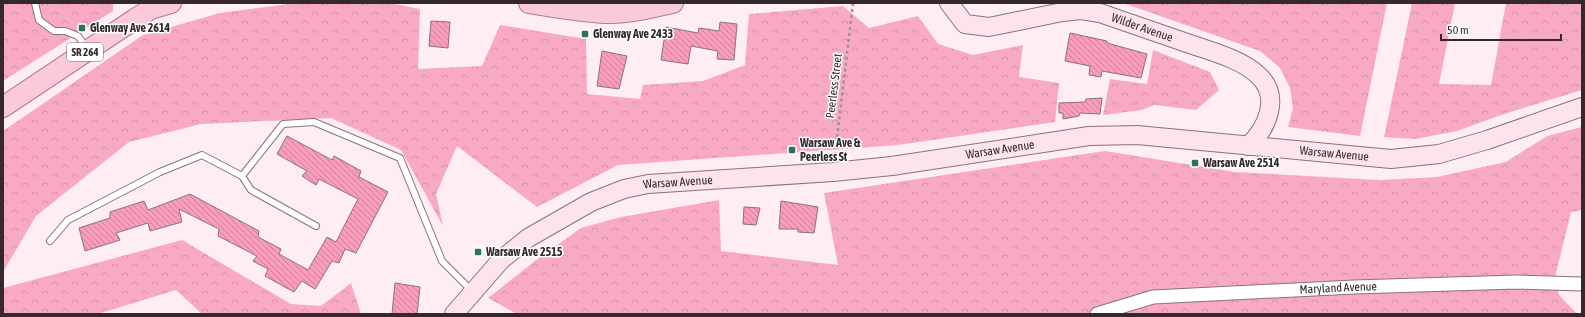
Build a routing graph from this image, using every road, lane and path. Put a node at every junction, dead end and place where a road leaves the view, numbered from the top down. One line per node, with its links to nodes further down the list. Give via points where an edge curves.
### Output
1 (35, 3): 7 (lane, via 39,20 54,31 65,31 78,36)
2 (171, 3): 7 (main road, SR 264, via 151,9)
3 (529, 3): 4 (main road, via 612,13)
4 (673, 3)
5 (853, 3): 11 (path, Peerless Street)
6 (949, 3): 10 (main road, Wilder Avenue, via 965,24 989,27 1062,12 1100,12 1218,54 1247,67 1260,76 1267,87 1270,100 1270,112 1264,126 1258,137)
7 (88, 50): 9 (main road, SR 264)
8 (1582, 106): 10 (main road, Warsaw Avenue, via 1487,140 1439,154 1391,159)
9 (3, 107)
10 (1248, 146): 11 (main road, Warsaw Avenue, via 1137,135 1089,136 892,166)
11 (833, 172): 16 (main road, Warsaw Avenue, via 648,184 624,189 591,202 528,238 501,260)
12 (242, 176): 13 (lane, via 251,190); 14 (lane, via 202,155 160,172 68,220); 16 (lane, via 284,124 314,122 400,158 442,261)
13 (316, 226)
14 (50, 241)
15 (1582, 284): 18 (street, Maryland Avenue, via 1516,282 1153,297)
16 (473, 292): 17 (main road, Warsaw Avenue)
17 (454, 314)
18 (1097, 314)

